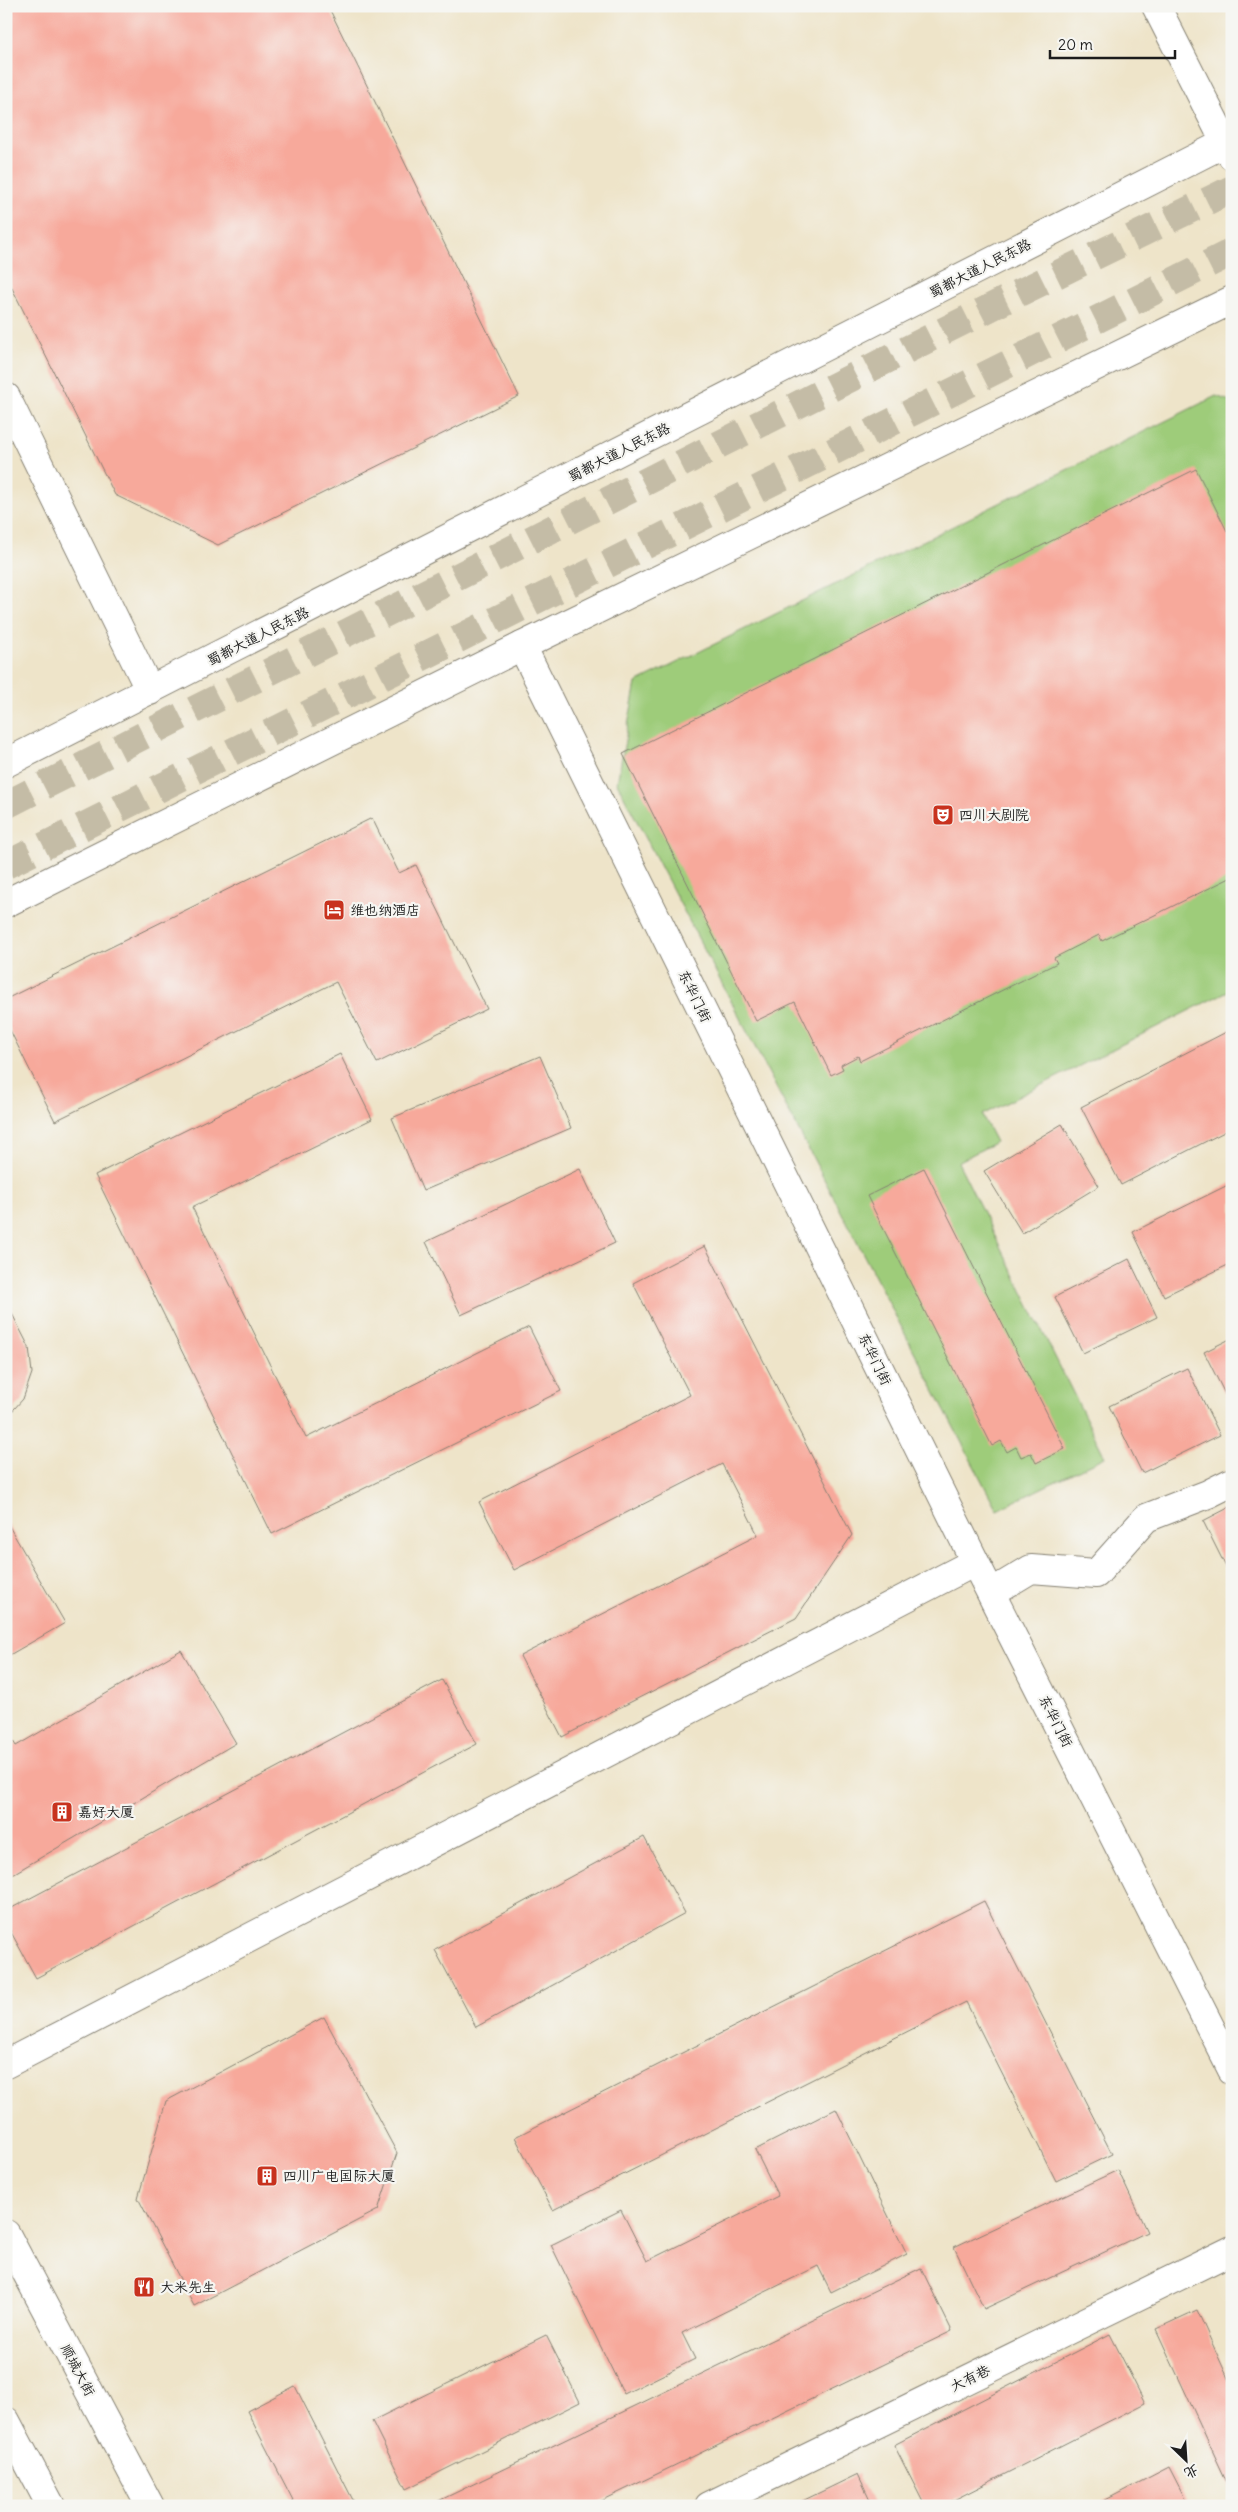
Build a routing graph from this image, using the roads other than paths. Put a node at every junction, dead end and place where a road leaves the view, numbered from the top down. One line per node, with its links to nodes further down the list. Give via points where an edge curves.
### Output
1 (1156, 6): 2 (main road)
2 (1230, 147): 6 (main road, 蜀都大道人民东路)
3 (1232, 300): 5 (main road)
4 (6, 397): 6 (main road)
5 (522, 646): 8 (main road); 10 (main road, 东华门街)
6 (150, 690): 7 (main road, 蜀都大道人民东路)
7 (6, 764)
8 (6, 903)
9 (1232, 1482): 11 (main road, via 1146,1518 1096,1574 1031,1569)
10 (975, 1562): 11 (main road, 东华门街); 12 (main road)
11 (991, 1593): 13 (main road, 东华门街)
12 (6, 2064)
13 (1232, 2070)
14 (6, 2234): 18 (main road, 顺城大街)
15 (1232, 2250): 19 (main road, 大有巷)
16 (6, 2421): 17 (main road)
17 (51, 2506)
18 (150, 2506)
19 (709, 2506)

